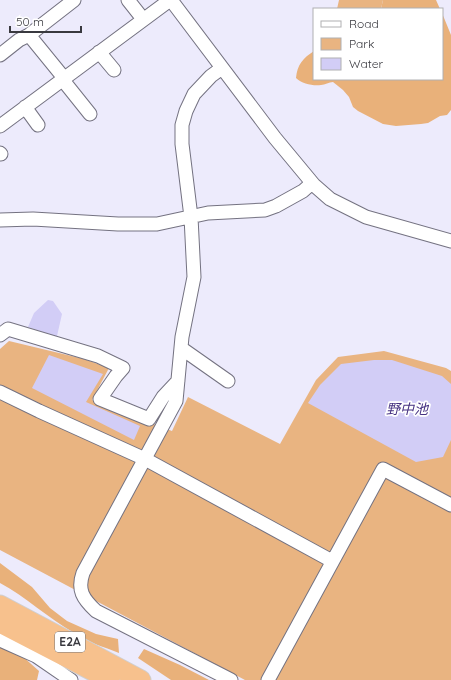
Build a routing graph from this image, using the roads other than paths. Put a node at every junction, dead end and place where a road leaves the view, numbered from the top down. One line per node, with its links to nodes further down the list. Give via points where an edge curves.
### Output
1 (74, 0): 5 (street)
2 (128, 0): 4 (street)
3 (171, 0): 4 (street); 8 (street)
4 (143, 19): 6 (street)
5 (29, 35): 7 (street); 10 (street)
6 (99, 52): 9 (street); 10 (street)
7 (0, 55)
8 (222, 68): 15 (street); 16 (street, via 194,94 182,125)
9 (114, 70)
10 (63, 78): 11 (street); 12 (street)
11 (25, 107): 13 (street); 14 (street)
12 (90, 114)
13 (38, 125)
14 (0, 126)
15 (312, 183): 16 (street, via 303,191 265,210 208,213); 18 (street, via 330,199 366,217)
16 (191, 217): 17 (street, via 157,224); 20 (street, via 194,277)
17 (0, 220)
18 (451, 241)
19 (0, 335): 21 (street, via 8,329 98,356 123,368 100,399 149,419 163,397)
20 (181, 348): 21 (street); 22 (street)
21 (178, 381): 24 (street, via 176,401)
22 (228, 381)
23 (0, 392): 24 (street)
24 (145, 459): 26 (street); 33 (street, via 83,573 80,582 82,593 87,603 96,611)
25 (451, 505): 26 (street, via 383,469)
26 (332, 561): 34 (street)
27 (0, 605): 32 (highway, E2A)
28 (0, 623): 31 (highway, E2A)
29 (0, 640): 30 (street, via 36,656)
30 (72, 680)
31 (110, 680)
32 (141, 680)
33 (231, 680)
34 (268, 680)

